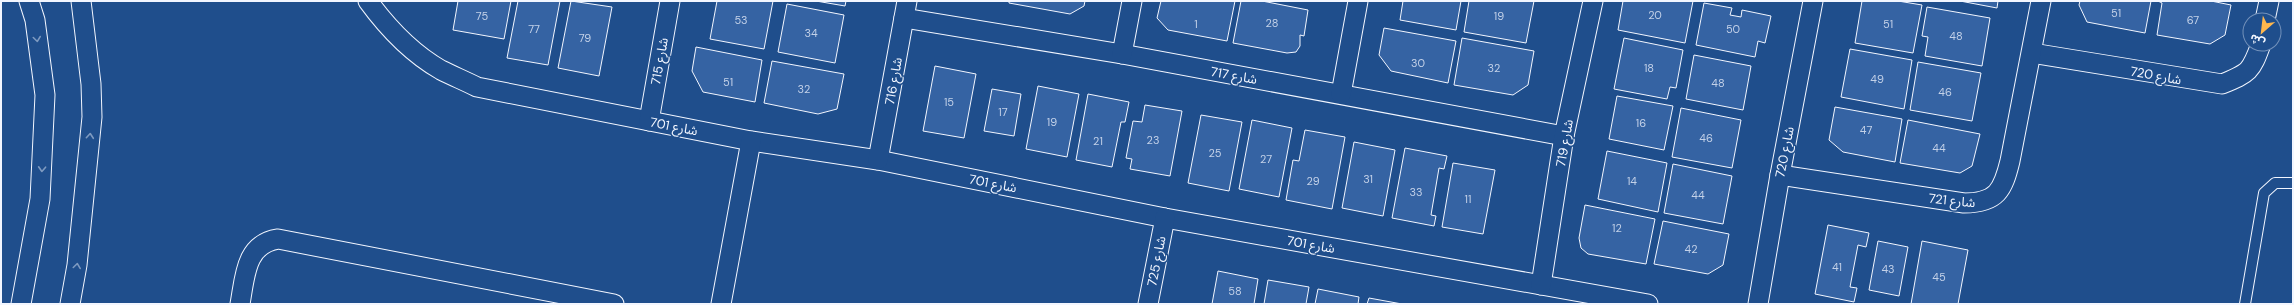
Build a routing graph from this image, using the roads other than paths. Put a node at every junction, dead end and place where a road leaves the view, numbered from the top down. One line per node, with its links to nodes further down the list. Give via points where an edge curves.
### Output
1 (29, 1): 26 (street, one-way to 26, via 45,95 40,199)
2 (81, 1): 27 (street, one-way to 2, via 77,265 92,117)
3 (368, 1): 17 (street, شارع 701, via 380,18 412,48 440,69 477,87)
4 (670, 1): 17 (street, شارع 715)
5 (1132, 1): 15 (street)
6 (1358, 1): 16 (street)
7 (1593, 1): 18 (street, شارع 719)
8 (1813, 1): 21 (street, شارع 720)
9 (2041, 1): 14 (street, شارع 721)
10 (2269, 1): 12 (street)
11 (906, 9): 15 (street, شارع 717); 20 (street, شارع 716)
12 (2267, 12)
13 (2258, 52): 14 (street, شارع 720, via 2254,65 2240,77 2222,84)
14 (2032, 53): 21 (street, شارع 721, via 2005,183 1994,197 1981,203 1964,203)
15 (1122, 54): 16 (street, شارع 717)
16 (1341, 94): 18 (street, شارع 717)
17 (649, 121): 19 (street, شارع 701)
18 (1564, 136): 24 (street, شارع 719)
19 (751, 141): 20 (street, شارع 701); 30 (street)
20 (878, 160): 23 (street, شارع 701)
21 (1780, 175): 33 (street, شارع 720)
22 (2293, 184): 34 (lane, via 2275,183 2264,192)
23 (1165, 218): 24 (street, شارع 701); 31 (street, شارع 725)
24 (1542, 286): 32 (street, شارع 701)
25 (593, 302): 28 (street, via 278,239 262,244 249,258); 29 (street)
26 (21, 304)
27 (70, 304)
28 (240, 304)
29 (614, 304)
30 (721, 304)
31 (1148, 304)
32 (1648, 304)
33 (1758, 304)
34 (2245, 304)

